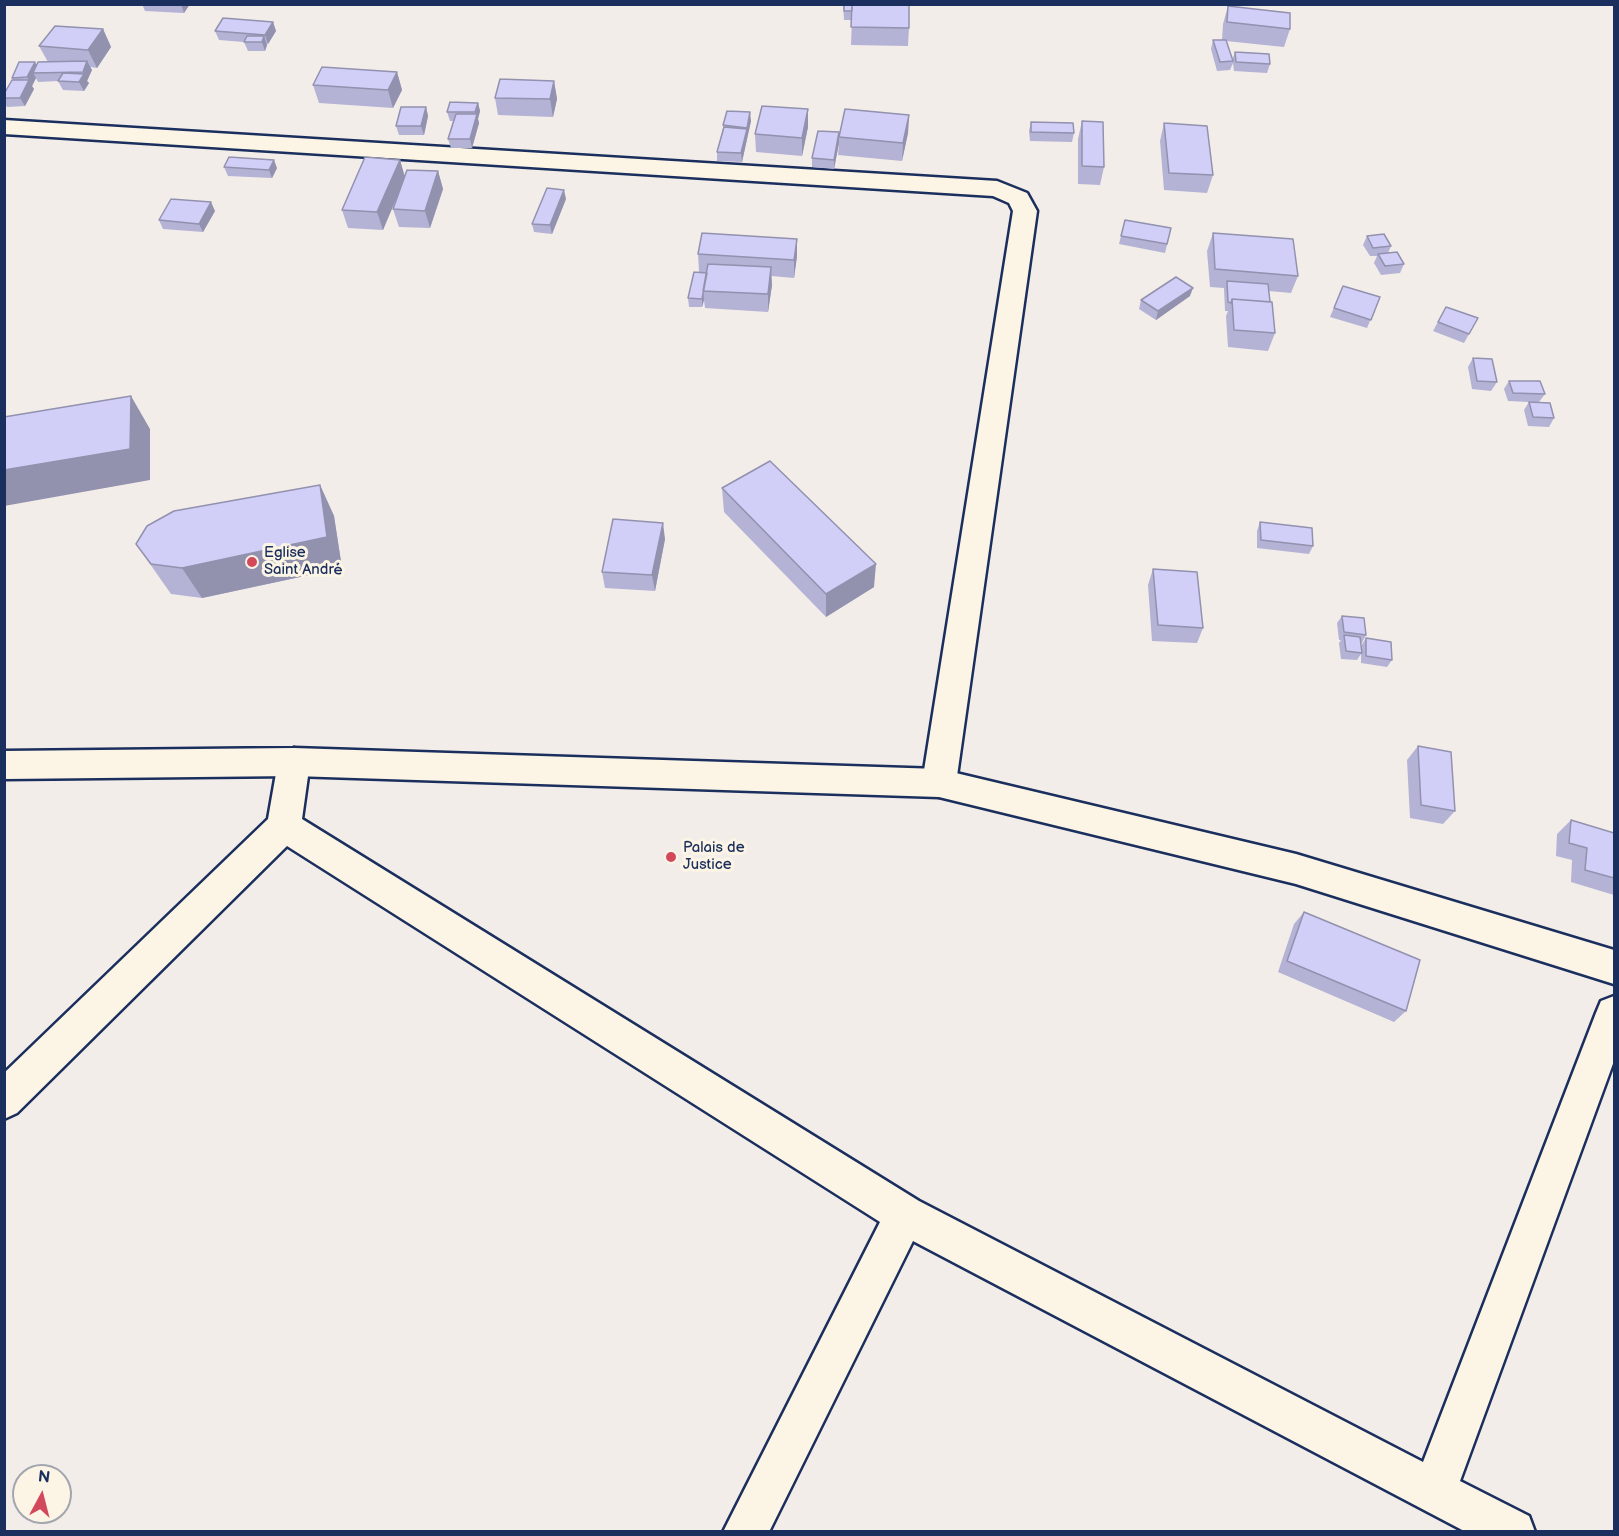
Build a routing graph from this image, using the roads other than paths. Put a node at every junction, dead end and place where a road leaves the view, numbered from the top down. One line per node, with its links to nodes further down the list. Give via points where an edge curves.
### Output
1 (4, 127): 4 (street, via 998,189 1018,198 1025,211)
2 (294, 762): 3 (street); 4 (street); 5 (street)
3 (4, 765)
4 (939, 783): 6 (street, via 1296,869)
5 (284, 826): 8 (street); 9 (street)
6 (1614, 967)
7 (1614, 1013): 10 (street)
8 (4, 1100)
9 (905, 1215): 10 (street); 11 (street)
10 (1434, 1491): 12 (street)
11 (746, 1532)
12 (1513, 1532)

